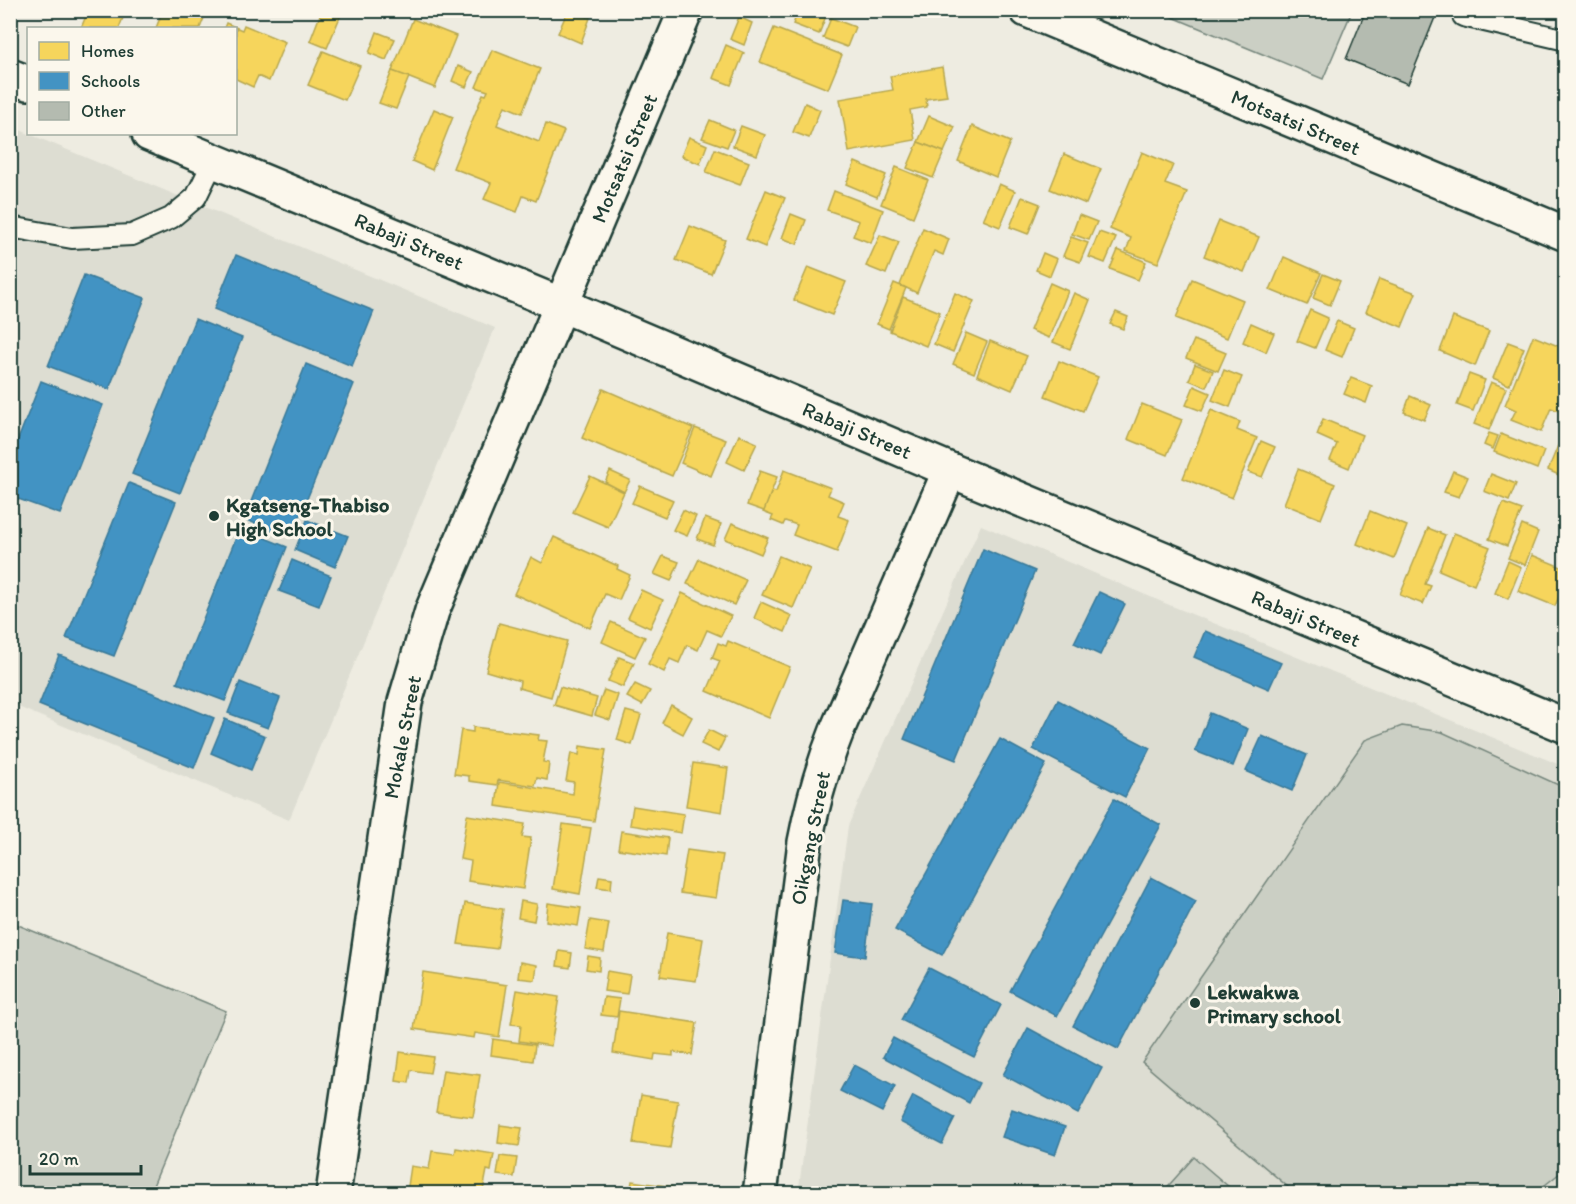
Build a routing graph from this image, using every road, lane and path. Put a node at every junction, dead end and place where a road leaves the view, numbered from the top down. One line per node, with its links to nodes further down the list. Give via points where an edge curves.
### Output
1 (686, 10): 11 (street, Motsatsi Street)
2 (1027, 10): 10 (street, Motsatsi Street)
3 (1463, 16): 4 (lane)
4 (1566, 40)
5 (10, 76): 6 (street)
6 (27, 83)
7 (152, 135): 8 (street, Rabaji Street)
8 (214, 160): 9 (lane, via 196,197 171,218 132,235 72,238); 11 (street, Rabaji Street)
9 (10, 227)
10 (1566, 234)
11 (562, 305): 12 (street, Rabaji Street); 14 (street, Mokale Street, via 432,610 405,702)
12 (950, 470): 13 (street, Rabaji Street); 15 (street, Oikgang Street, via 838,728 814,796)
13 (1566, 726)
14 (333, 1194)
15 (760, 1194)

